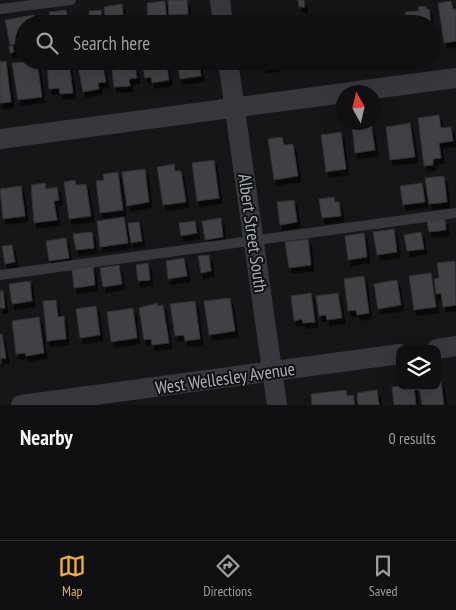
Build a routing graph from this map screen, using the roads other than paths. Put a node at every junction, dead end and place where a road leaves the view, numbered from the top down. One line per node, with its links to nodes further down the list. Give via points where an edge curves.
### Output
1 (71, 0): 3 (lane)
2 (220, 0): 4 (street)
3 (0, 10)
4 (222, 15)
5 (229, 70): 9 (street, Albert Street South)
6 (456, 78): 7 (street)
7 (381, 88)
8 (336, 94): 9 (street)
9 (235, 108): 10 (street); 12 (street, Albert Street South)
10 (0, 139)
11 (456, 213): 12 (lane)
12 (254, 240): 13 (lane); 17 (street, Albert Street South)
13 (0, 274)
14 (456, 346): 15 (street)
15 (441, 348)
16 (396, 355): 17 (street, West Wellesley Avenue)
17 (272, 372): 18 (street, West Wellesley Avenue); 19 (street, Albert Street South)
18 (21, 405)
19 (277, 405)

